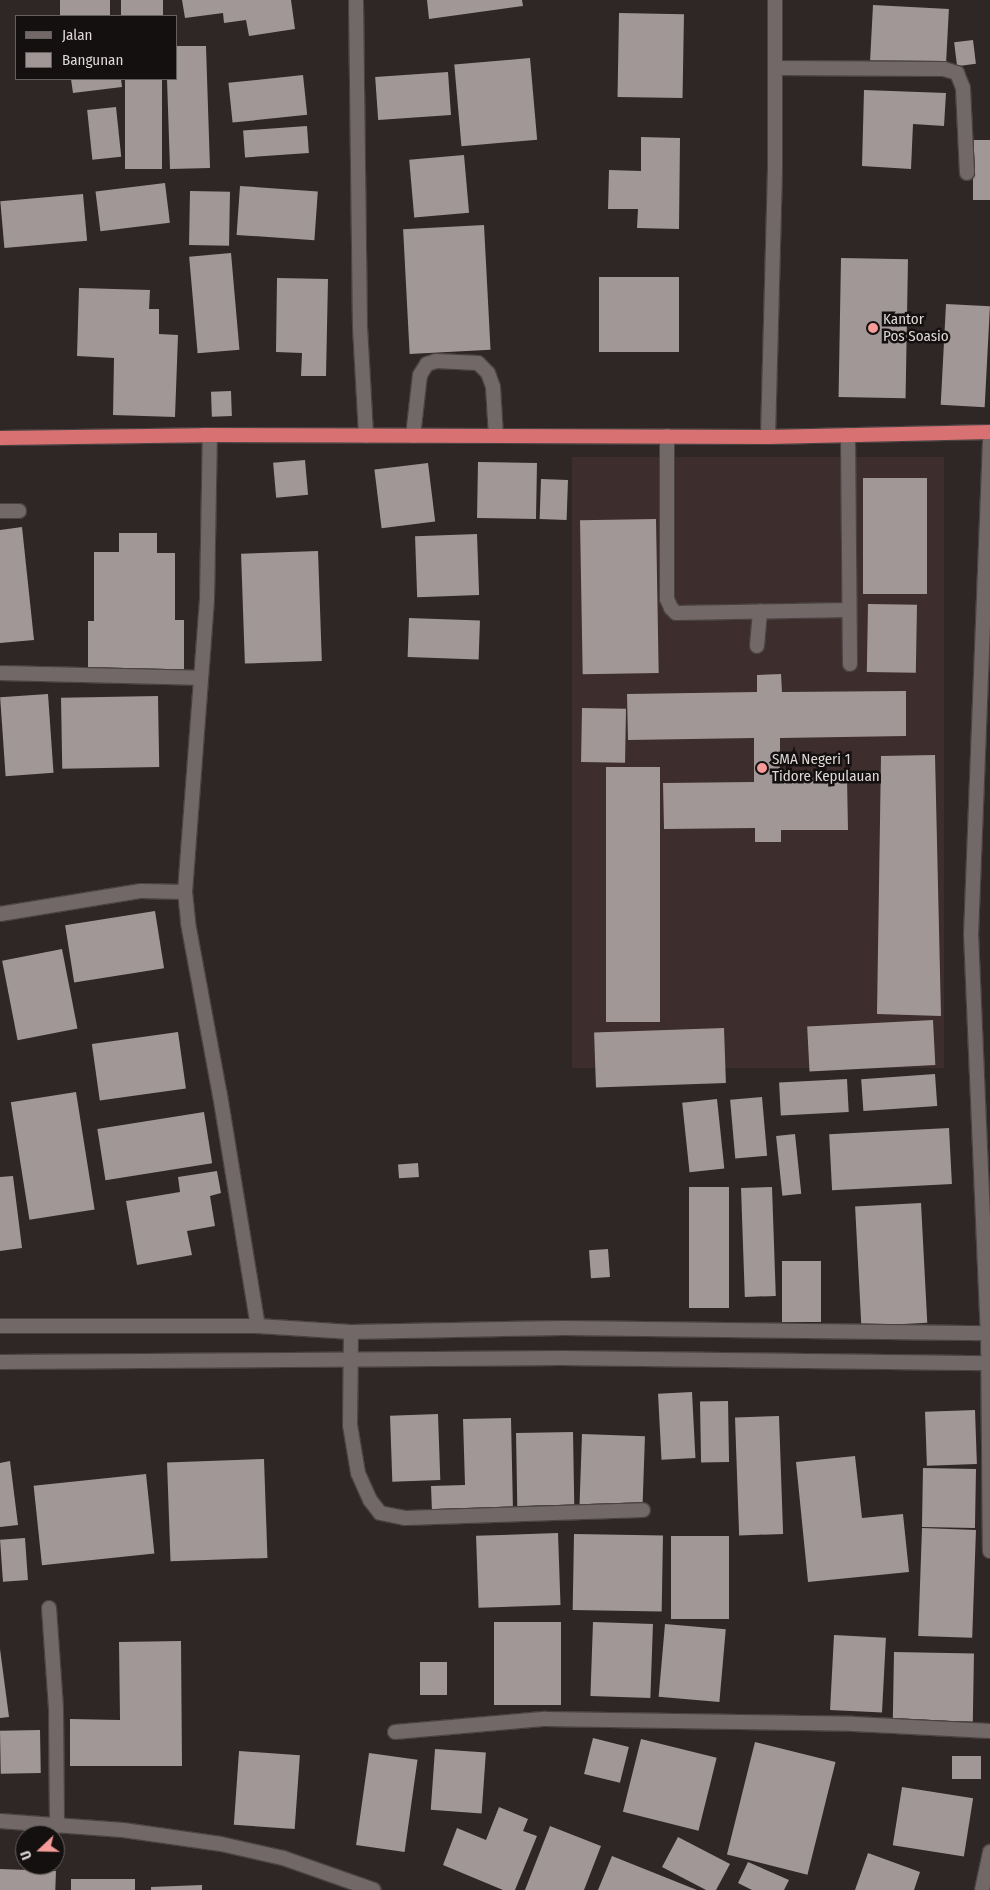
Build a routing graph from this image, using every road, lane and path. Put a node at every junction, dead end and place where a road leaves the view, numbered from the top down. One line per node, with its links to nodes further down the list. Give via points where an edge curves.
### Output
1 (356, 0): 8 (street, via 360,327)
2 (775, 0): 3 (street)
3 (775, 68): 4 (street, via 944,69 957,73 963,88); 12 (street)
4 (967, 172)
5 (990, 432): 7 (highway)
6 (210, 435): 8 (highway); 13 (highway); 22 (street, via 207,600)
7 (848, 435): 12 (highway); 17 (street)
8 (366, 436): 9 (highway)
9 (414, 436): 10 (highway); 10 (street, via 420,375 427,364 436,361 478,364 488,373 493,387)
10 (496, 436): 11 (highway)
11 (667, 436): 12 (highway); 18 (street, via 667,599 671,608 676,613)
12 (768, 436)
13 (0, 438)
14 (990, 441): 28 (street, via 972,933)
15 (0, 511): 16 (street)
16 (19, 511)
17 (849, 610): 18 (street); 20 (street)
18 (760, 611): 19 (street)
19 (757, 646)
20 (850, 664)
21 (0, 673): 22 (street)
22 (201, 678): 23 (street)
23 (185, 892): 24 (street, via 141,891); 26 (street)
24 (0, 914)
25 (0, 1326): 26 (street)
26 (258, 1326): 27 (street)
27 (351, 1332): 28 (street, via 564,1328); 29 (street)
28 (989, 1334): 31 (street)
29 (351, 1360): 30 (street); 31 (street, via 561,1358); 32 (street, via 350,1425 358,1473 380,1513 405,1518)
30 (0, 1362)
31 (989, 1364): 33 (street)
32 (643, 1510)
33 (990, 1552)
34 (49, 1608): 39 (street, via 56,1709)
35 (990, 1731): 36 (street, via 853,1724 545,1719)
36 (395, 1732)
37 (0, 1821): 38 (street)
38 (46, 1825)
39 (57, 1825)
40 (65, 1826): 42 (street, via 123,1830 221,1844 283,1858)
41 (990, 1852): 43 (street)
42 (374, 1890)
43 (982, 1890)

